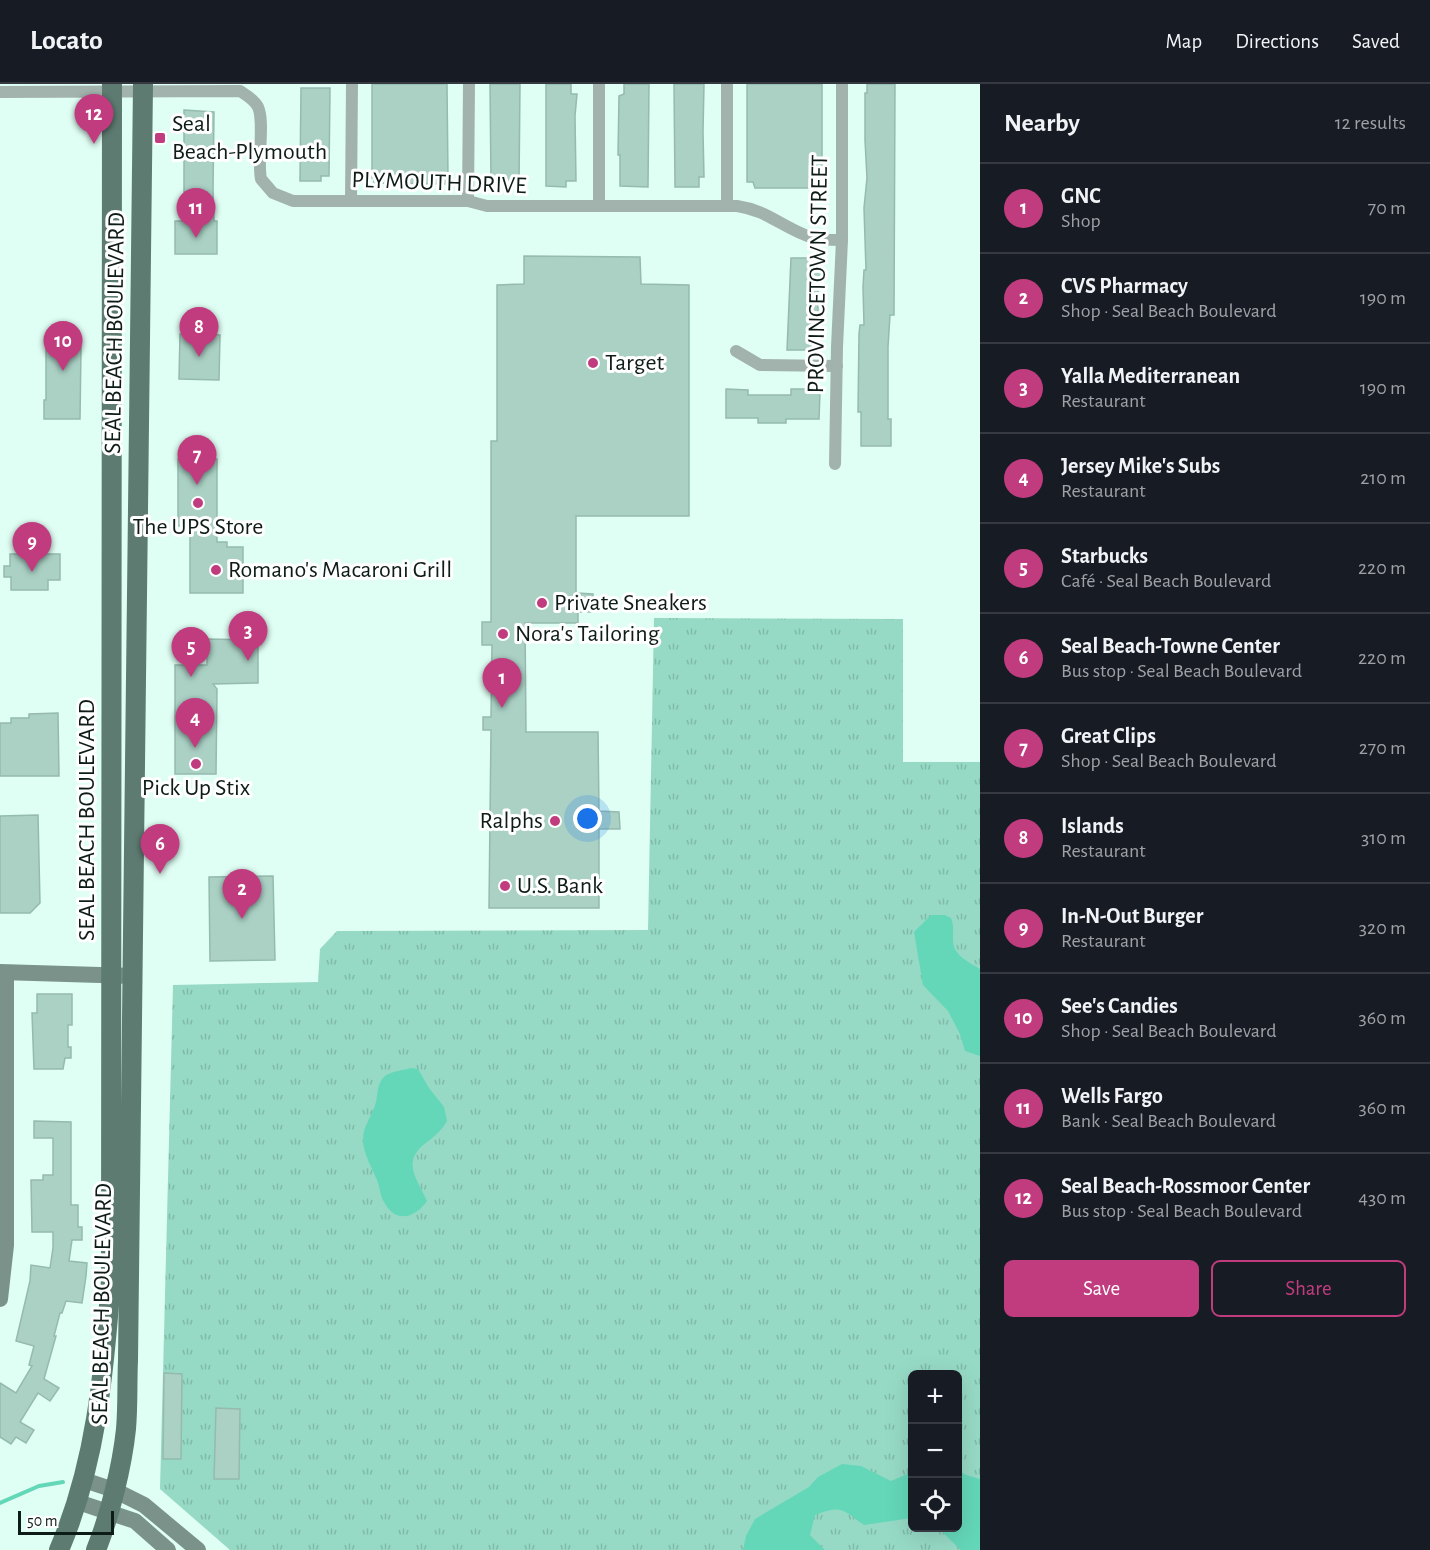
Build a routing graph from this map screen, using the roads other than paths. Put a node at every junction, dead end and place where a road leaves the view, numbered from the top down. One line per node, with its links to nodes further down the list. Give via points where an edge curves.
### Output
1 (352, 84): 9 (street)
2 (469, 84): 10 (street)
3 (599, 84): 11 (street)
4 (727, 84): 12 (street)
5 (842, 84): 13 (street, PROVINCETOWN STREET)
6 (112, 88): 7 (street, PLYMOUTH DRIVE); 8 (street, PLYMOUTH DRIVE); 18 (main road, SEAL BEACH BOULEVARD)
7 (142, 88): 9 (street, PLYMOUTH DRIVE, via 240,91 258,107 260,173 267,189 293,201); 19 (main road, SEAL BEACH BOULEVARD)
8 (0, 92)
9 (351, 201): 10 (street, PLYMOUTH DRIVE)
10 (468, 201): 11 (street, PLYMOUTH DRIVE, via 487,206)
11 (599, 206): 12 (street, PLYMOUTH DRIVE)
12 (728, 206): 13 (street, PLYMOUTH DRIVE, via 753,209 807,236)
13 (842, 240): 15 (street, PROVINCETOWN STREET)
14 (736, 351): 15 (street, via 760,365)
15 (837, 366): 16 (street, PROVINCETOWN STREET)
16 (836, 464)
17 (3, 973): 18 (street); 20 (street, via 6,1245)
18 (112, 974): 19 (street); 21 (main road, SEAL BEACH BOULEVARD, via 111,1281 104,1368)
19 (133, 976): 22 (main road, SEAL BEACH BOULEVARD, via 126,1430)
20 (0, 1299)
21 (84, 1479): 22 (street); 23 (main road, SEAL BEACH BOULEVARD)
22 (114, 1490): 24 (main road, SEAL BEACH BOULEVARD); 28 (street, via 144,1504)
23 (78, 1502): 24 (street); 25 (main road, SEAL BEACH BOULEVARD)
24 (109, 1511): 26 (main road, SEAL BEACH BOULEVARD); 27 (street, via 135,1521)
25 (59, 1550)
26 (96, 1550)
27 (168, 1550)
28 (198, 1550)

